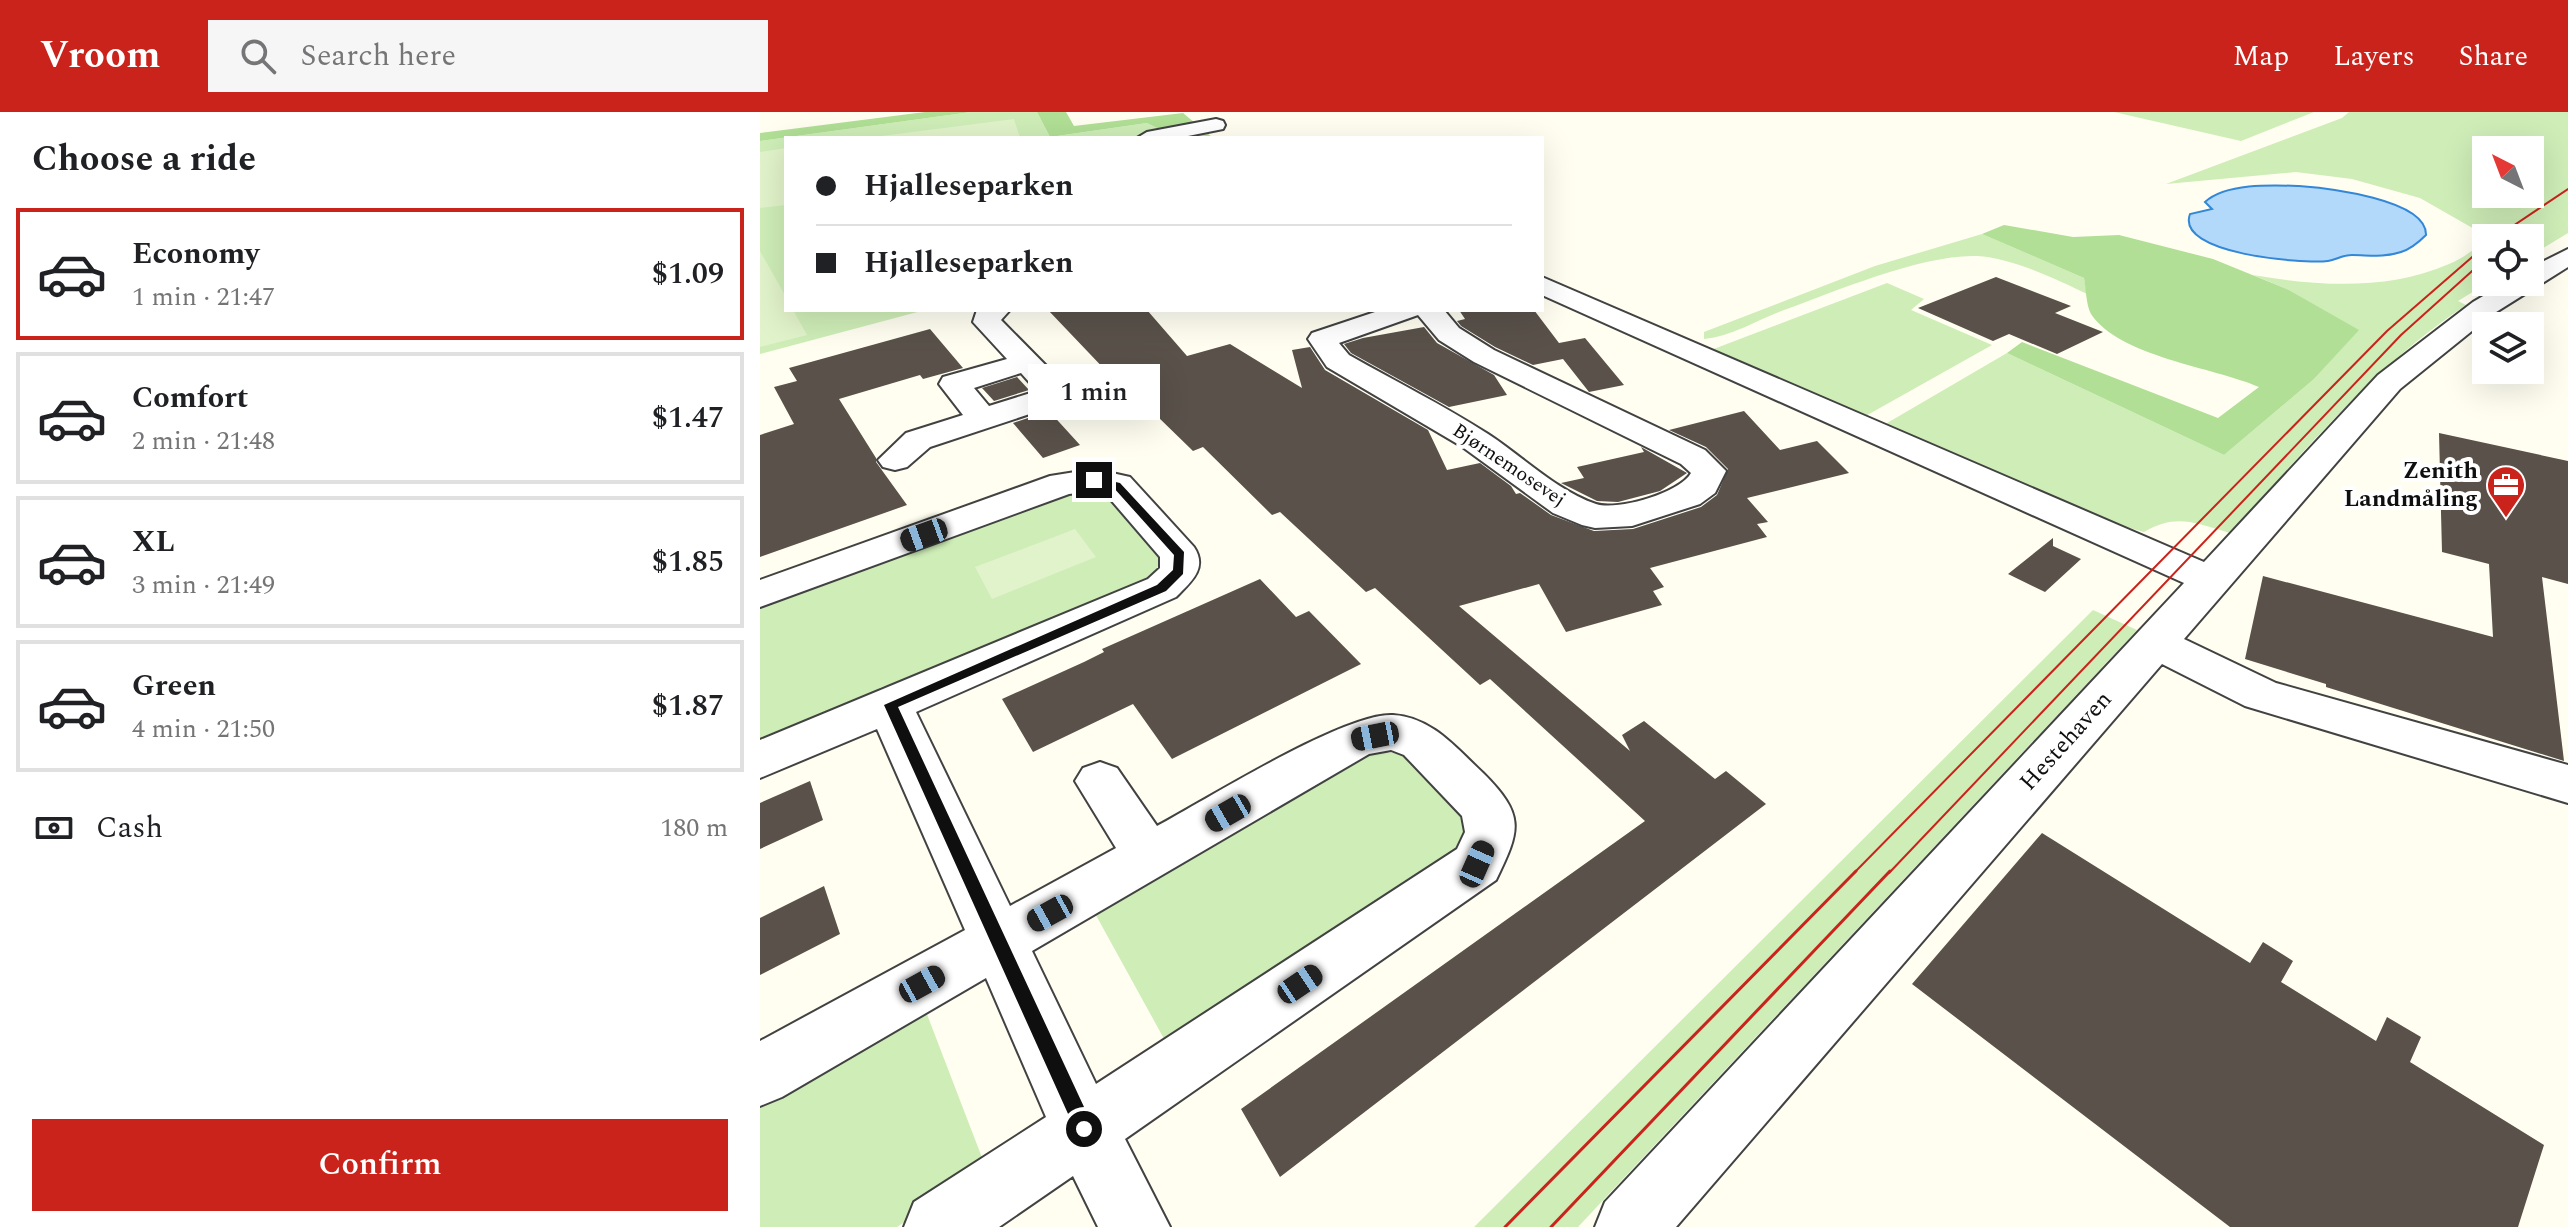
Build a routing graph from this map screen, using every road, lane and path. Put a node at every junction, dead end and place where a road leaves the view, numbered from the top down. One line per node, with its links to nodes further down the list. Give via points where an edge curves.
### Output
1 (1207, 117): 2 (street); 3 (street)
2 (1153, 136)
3 (1229, 136)
4 (2568, 256): 5 (street, Hestehaven)
5 (2544, 270)
6 (1544, 286): 14 (street)
7 (2502, 296): 14 (street, Hestehaven, via 2389,382)
8 (992, 312): 11 (street, via 987,322)
9 (1402, 312): 10 (street, Bjørnemosevej, via 1322,339 1338,361 1473,439 1566,505 1595,517 1632,515 1687,496 1702,485 1709,471 1693,457 1484,356 1449,334)
10 (1431, 312)
11 (1027, 362): 12 (street, via 954,384); 12 (street, via 1058,394)
12 (983, 419): 13 (street, via 918,440)
13 (895, 460)
14 (2211, 580): 16 (street, Hestehaven)
15 (760, 594): 17 (street, via 1063,484 1094,480 1117,485 1180,555 1179,571 1162,588)
16 (2155, 642): 20 (street, via 2261,695); 27 (street, Hestehaven)
17 (890, 705): 18 (street); 22 (street)
18 (760, 760)
19 (1100, 781): 21 (street)
20 (2568, 784)
21 (1150, 858): 22 (street); 24 (street, via 1357,739 1393,732 1421,742 1486,808 1491,832 1477,864)
22 (999, 941): 23 (street); 24 (street)
23 (760, 1075)
24 (1084, 1129): 25 (street); 26 (street)
25 (939, 1227)
26 (1135, 1227)
27 (1630, 1227)

